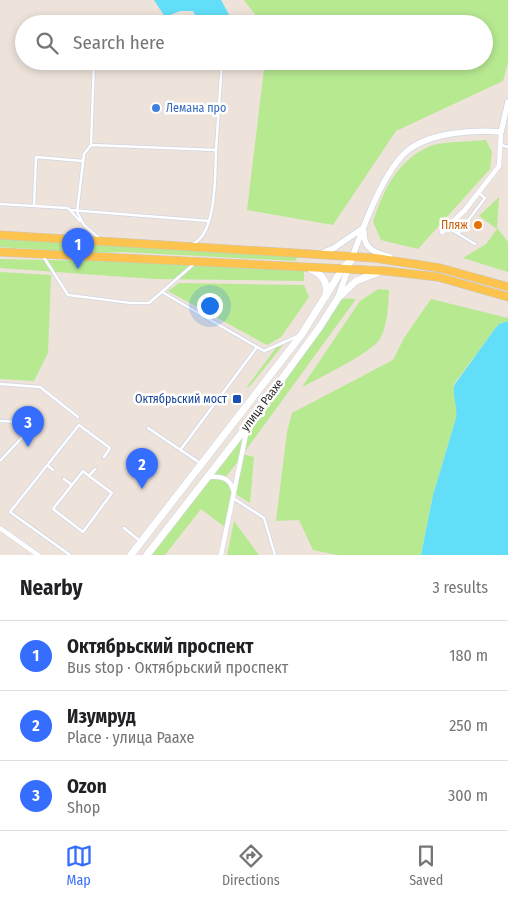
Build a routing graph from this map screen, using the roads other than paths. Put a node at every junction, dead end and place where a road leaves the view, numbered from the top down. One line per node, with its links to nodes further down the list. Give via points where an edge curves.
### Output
1 (94, 70): 6 (lane)
2 (221, 70): 8 (lane)
3 (508, 105): 4 (street)
4 (501, 132): 5 (street); 17 (street, via 441,137 413,147 393,167)
5 (501, 144): 7 (lane); 10 (street, via 499,166)
6 (91, 145): 8 (lane); 9 (lane)
7 (508, 147)
8 (216, 150): 15 (lane)
9 (82, 161): 12 (lane, via 36,157); 14 (lane)
10 (479, 193): 18 (street); 20 (lane, via 485,198)
11 (0, 204): 12 (lane)
12 (34, 206): 13 (lane)
13 (70, 210): 14 (lane); 16 (lane)
14 (77, 212): 15 (lane); 16 (lane)
15 (209, 221): 24 (lane, via 206,233)
16 (84, 225): 22 (lane)
17 (365, 227): 27 (street, via 339,246); 29 (street); 31 (street, via 364,237 370,249)
18 (447, 227): 19 (street); 20 (lane)
19 (442, 232)
20 (458, 234): 23 (lane)
21 (0, 235): 22 (main road)
22 (102, 241): 24 (main road)
23 (475, 244)
24 (188, 246): 26 (main road)
25 (0, 252): 28 (main road)
26 (302, 252): 27 (main road); 32 (main road)
27 (320, 254): 29 (main road)
28 (42, 255): 30 (main road); 36 (lane, via 68,295 149,303)
29 (354, 256): 31 (main road); 33 (main road, улица Раахе)
30 (196, 263): 32 (main road, via 245,265 252,270 278,271 295,271); 36 (lane)
31 (406, 263): 35 (main road, via 440,268)
32 (303, 267): 33 (main road); 37 (main road, via 323,277)
33 (346, 268): 34 (main road); 37 (main road, улица Раахе); 39 (street)
34 (386, 271): 38 (main road, via 438,277); 39 (main road, улица Раахе, via 356,280)
35 (508, 288)
36 (162, 292): 41 (lane)
37 (326, 297): 40 (main road, улица Раахе)
38 (508, 297)
39 (338, 298): 45 (main road, улица Раахе)
40 (302, 334): 41 (lane, via 264,351); 50 (main road, улица Раахе)
41 (256, 347): 47 (lane)
42 (0, 384): 43 (lane, via 40,387)
43 (78, 417)
44 (0, 420): 49 (lane, via 20,422 30,429)
45 (248, 425): 55 (main road, улица Раахе); 58 (street)
46 (148, 428): 47 (lane)
47 (181, 449): 50 (lane)
48 (104, 457): 51 (lane, via 110,448 79,425)
49 (0, 461)
50 (202, 464): 61 (main road, улица Раахе)
51 (47, 465): 53 (lane); 63 (lane, via 10,512)
52 (95, 469): 54 (lane)
53 (53, 470)
54 (89, 476): 57 (lane, via 83,471); 57 (lane, via 112,493 83,532 53,508)
55 (207, 477): 58 (street, via 227,480 233,486); 65 (main road, улица Раахе)
56 (64, 479): 57 (lane)
57 (72, 485)
58 (233, 495): 66 (street); 67 (lane, via 264,518)
59 (0, 528): 62 (street)
60 (124, 528): 61 (lane)
61 (141, 542): 64 (main road, улица Раахе)
62 (38, 555)
63 (70, 555)
64 (131, 555)
65 (147, 555)
66 (221, 555)
67 (274, 555)

